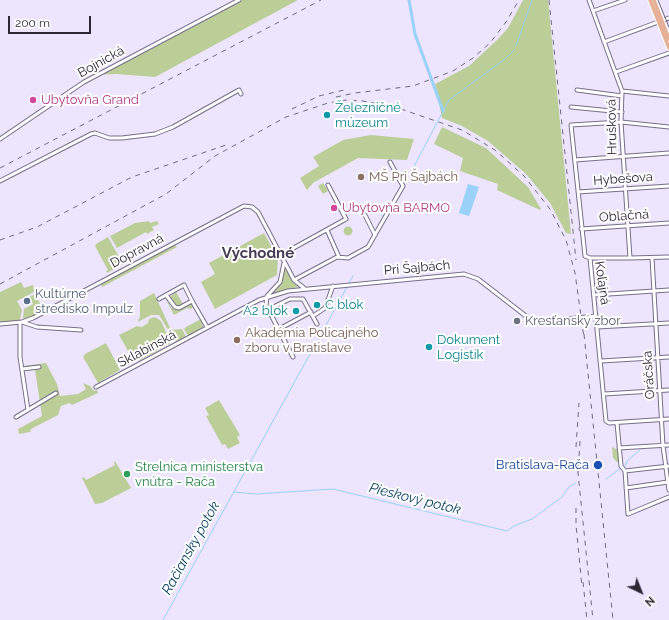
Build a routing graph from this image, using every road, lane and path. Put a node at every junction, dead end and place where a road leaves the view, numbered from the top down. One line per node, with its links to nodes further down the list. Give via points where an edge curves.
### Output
1 (239, 0): 23 (street, Bojnická, via 84,82)
2 (589, 0): 6 (street, Hrušková)
3 (625, 0): 6 (street)
4 (650, 0): 8 (main road)
5 (654, 0): 8 (main road)
6 (593, 11): 10 (street, Hrušková)
7 (669, 18): 8 (street)
8 (661, 21): 9 (main road); 10 (street); 11 (main road)
9 (669, 39)
10 (604, 42): 13 (street, Hrušková)
11 (669, 48)
12 (669, 54): 13 (street)
13 (616, 72): 15 (street, Hrušková)
14 (577, 90): 17 (street)
15 (622, 91): 17 (street, Hrušková); 18 (street)
16 (241, 94): 28 (street, via 239,90 156,134 122,138 90,134)
17 (622, 96): 20 (street, Hrušková)
18 (669, 96)
19 (571, 107): 20 (street)
20 (622, 112): 21 (street, Hrušková)
21 (620, 122): 22 (street); 25 (street, Hrušková); 26 (street, Koľajná, via 572,125)
22 (669, 127)
23 (0, 139)
24 (669, 153): 25 (street)
25 (623, 156): 26 (street); 33 (street, Hrušková)
26 (575, 160): 34 (street, Koľajná)
27 (390, 162): 31 (street)
28 (0, 181)
29 (406, 182): 31 (street)
30 (328, 185): 39 (street, via 346,219)
31 (403, 186): 40 (street)
32 (669, 186): 33 (street, Hybešova)
33 (625, 189): 34 (street, Hybešova); 37 (street, Hrušková)
34 (578, 192): 38 (street, Koľajná)
35 (365, 215): 40 (street)
36 (669, 223): 37 (street, Oblačná)
37 (628, 226): 38 (street, Oblačná); 45 (street, Hrušková)
38 (581, 229): 44 (street, Koľajná, via 584,254)
39 (327, 230): 41 (street); 42 (street)
40 (375, 235): 42 (street, via 368,247 348,258)
41 (281, 255): 47 (street); 62 (street, Dopravná, via 260,215 252,207 241,206)
42 (339, 257): 48 (street)
43 (669, 257): 46 (street)
44 (590, 258): 45 (street); 54 (street, Koľajná)
45 (630, 258): 46 (street)
46 (652, 258): 52 (street, Oráčska)
47 (284, 261): 48 (street); 55 (street, via 280,282)
48 (294, 280): 50 (street)
49 (332, 286): 50 (street, Pri Šajbách); 60 (street, via 326,308); 61 (street, Pri Šajbách, via 467,275 478,279 531,320 538,322)
50 (305, 288): 55 (street, Sklabinská)
51 (669, 290): 52 (street)
52 (654, 291): 54 (street); 66 (street, Oráčska)
53 (166, 295): 56 (street); 57 (street, via 175,307 179,308); 57 (street, via 184,285)
54 (594, 295): 61 (street, Koľajná)
55 (267, 296): 58 (street); 67 (street, Sklabinská)
56 (159, 299)
57 (192, 301): 67 (street)
58 (268, 309): 59 (street, via 290,299 302,298); 69 (street)
59 (310, 312): 60 (street); 69 (street)
60 (313, 316): 65 (street)
61 (596, 316): 68 (street, Koľajná)
62 (21, 323): 64 (street); 70 (street, via 37,327); 76 (street)
63 (669, 323): 66 (street)
64 (0, 324)
65 (317, 324)
66 (656, 324): 68 (street); 73 (street, Oráčska)
67 (207, 327): 77 (street, Sklabinská)
68 (598, 327): 74 (street, Koľajná)
69 (279, 329): 71 (street)
70 (81, 330)
71 (294, 357)
72 (669, 357): 73 (street)
73 (658, 358): 74 (street); 78 (street, Oráčska)
74 (601, 361): 81 (street, Koľajná)
75 (39, 367): 76 (street)
76 (22, 370): 82 (street)
77 (96, 387)
78 (660, 390): 79 (street); 81 (street); 85 (street, Oráčska)
79 (669, 390)
80 (56, 393): 82 (street)
81 (604, 394): 86 (street, Koľajná, via 607,422)
82 (28, 410): 83 (street)
83 (16, 417)
84 (669, 419): 85 (street)
85 (662, 420): 86 (street); 88 (street, Oráčska)
86 (616, 423): 89 (street)
87 (669, 445): 88 (street)
88 (664, 446): 89 (street); 90 (street, Oráčska)
89 (619, 448): 91 (street, via 621,466)
90 (667, 466): 91 (street); 92 (street, Oráčska)
91 (625, 471): 93 (street)
92 (668, 482): 93 (street); 94 (street, Oráčska)
93 (626, 488): 95 (street, via 628,514)
94 (669, 490)
95 (669, 497)

